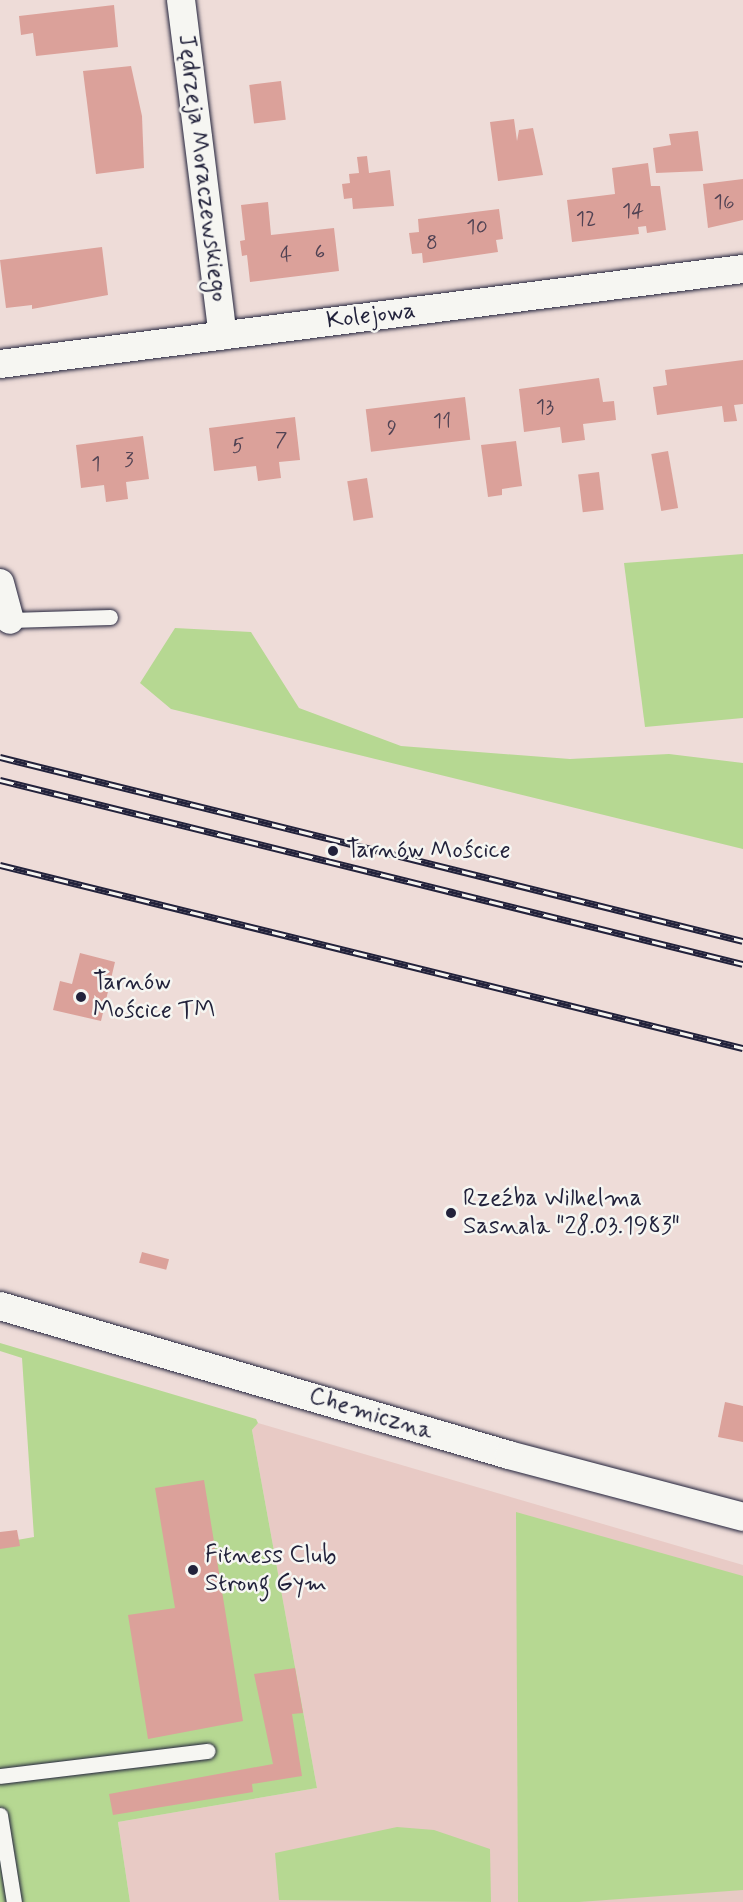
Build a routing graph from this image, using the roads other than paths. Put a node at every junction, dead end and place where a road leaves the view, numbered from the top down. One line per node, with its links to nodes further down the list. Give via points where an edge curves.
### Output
1 (181, 0): 3 (street, Jędrzeja Moraczewskiego)
2 (743, 269): 3 (street, Kolejowa)
3 (223, 335): 4 (street, Kolejowa)
4 (0, 364)
5 (0, 583): 7 (street)
6 (110, 617): 7 (lane)
7 (10, 620)
8 (0, 1306): 9 (street, Chemiczna, via 509,1455)
9 (743, 1517)
10 (208, 1751): 11 (lane)
11 (0, 1776)
12 (0, 1815): 13 (lane)
13 (14, 1902)

